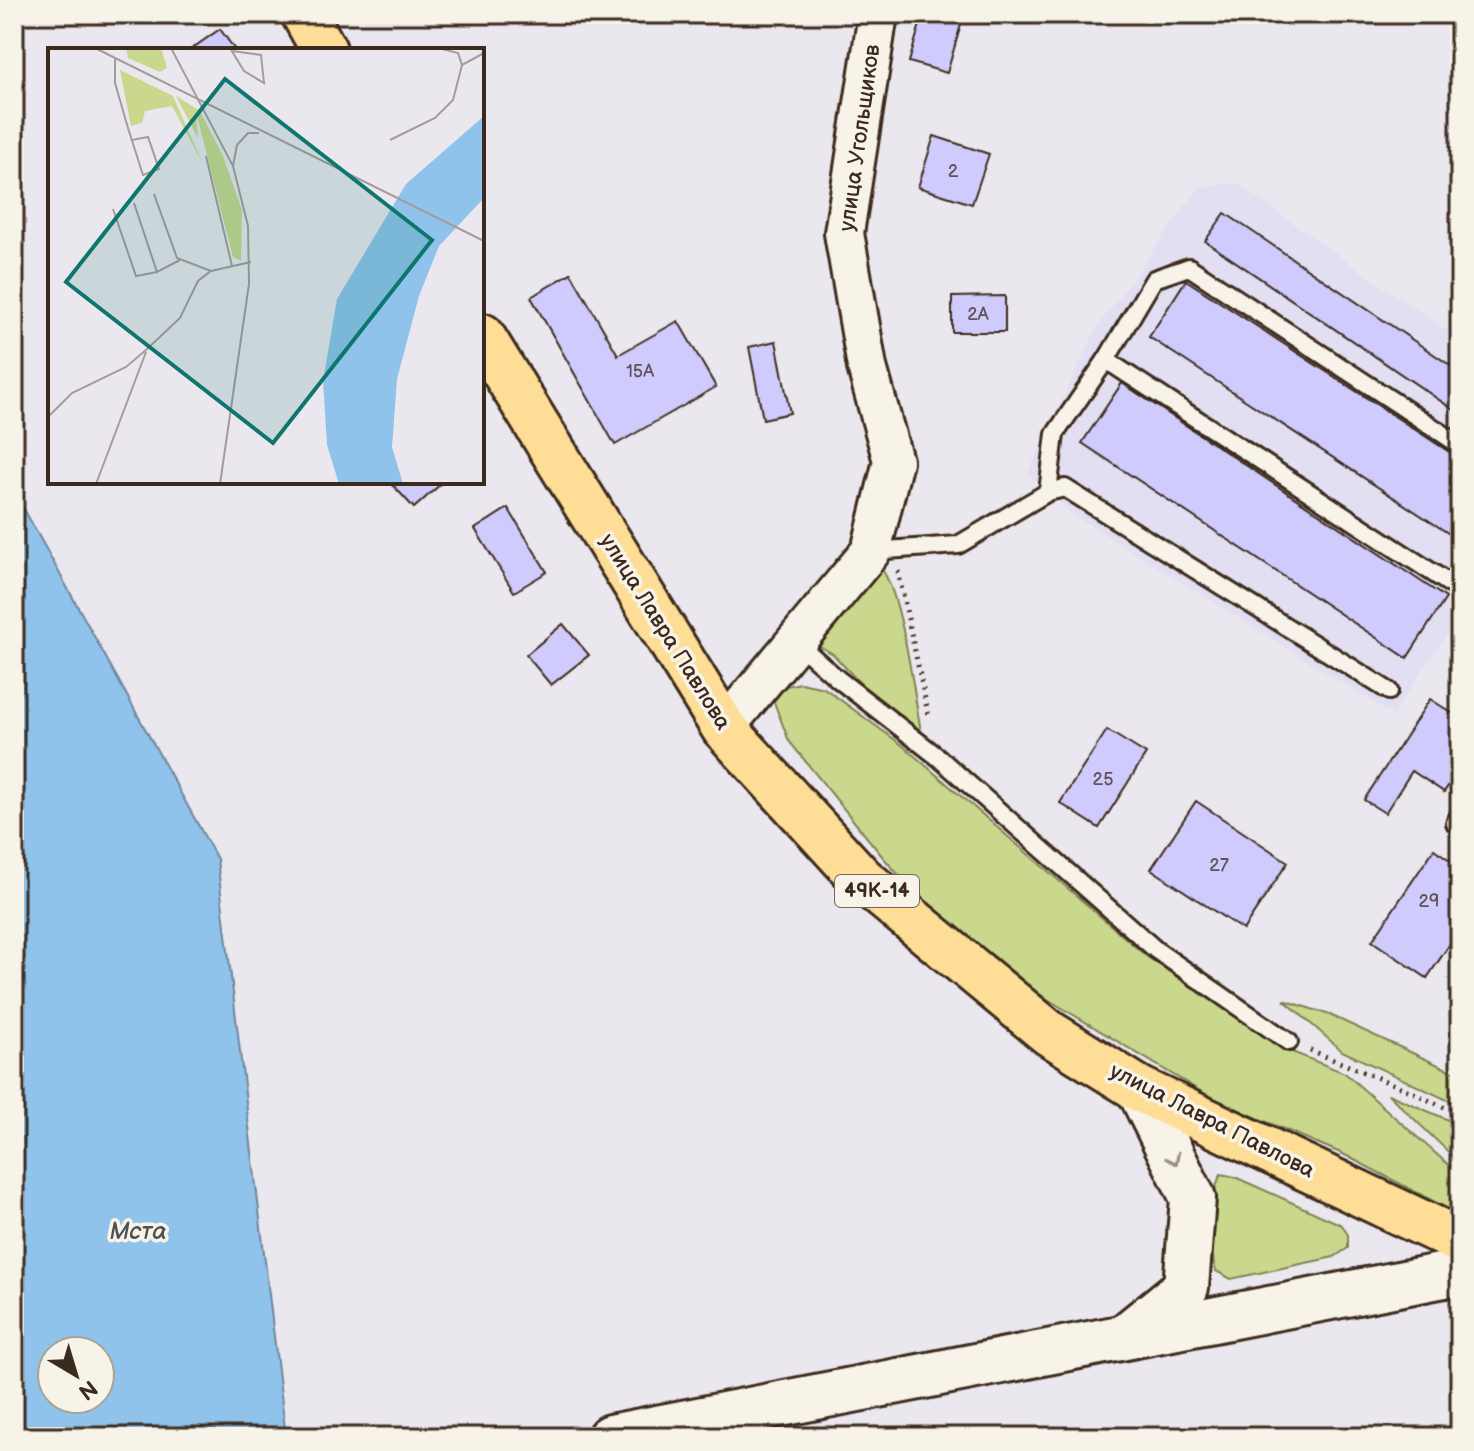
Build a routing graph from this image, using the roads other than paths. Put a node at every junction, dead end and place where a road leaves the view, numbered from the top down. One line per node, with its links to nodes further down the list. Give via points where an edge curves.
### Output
1 (304, 14): 3 (main road)
2 (878, 14): 8 (street, улица Угольщиков, via 844,233 867,367 893,461)
3 (323, 48)
4 (484, 339): 12 (main road, улица Лавра Павлова / 49К-14)
5 (1106, 360): 6 (lane, via 1154,279 1189,267); 7 (lane, via 1055,434); 9 (lane)
6 (1460, 445)
7 (1048, 492): 8 (lane, via 958,545); 11 (lane, via 1065,488)
8 (871, 551): 10 (street, улица Угольщиков)
9 (1450, 584)
10 (795, 641): 12 (street, улица Угольщиков); 15 (lane, via 938,757 1156,950)
11 (1389, 691)
12 (724, 728): 16 (main road, улица Лавра Павлова / 49К-14, via 862,879 1049,1033)
13 (1460, 814): 14 (lane, via 1455,823)
14 (1460, 826)
15 (1289, 1042)
16 (1139, 1089): 17 (main road, улица Лавра Павлова / 49К-14); 19 (main road, one-way to 19, via 1193,1198 1186,1287)
17 (1460, 1241)
18 (1460, 1272): 19 (main road)
19 (1123, 1338): 20 (main road)
20 (610, 1437)

